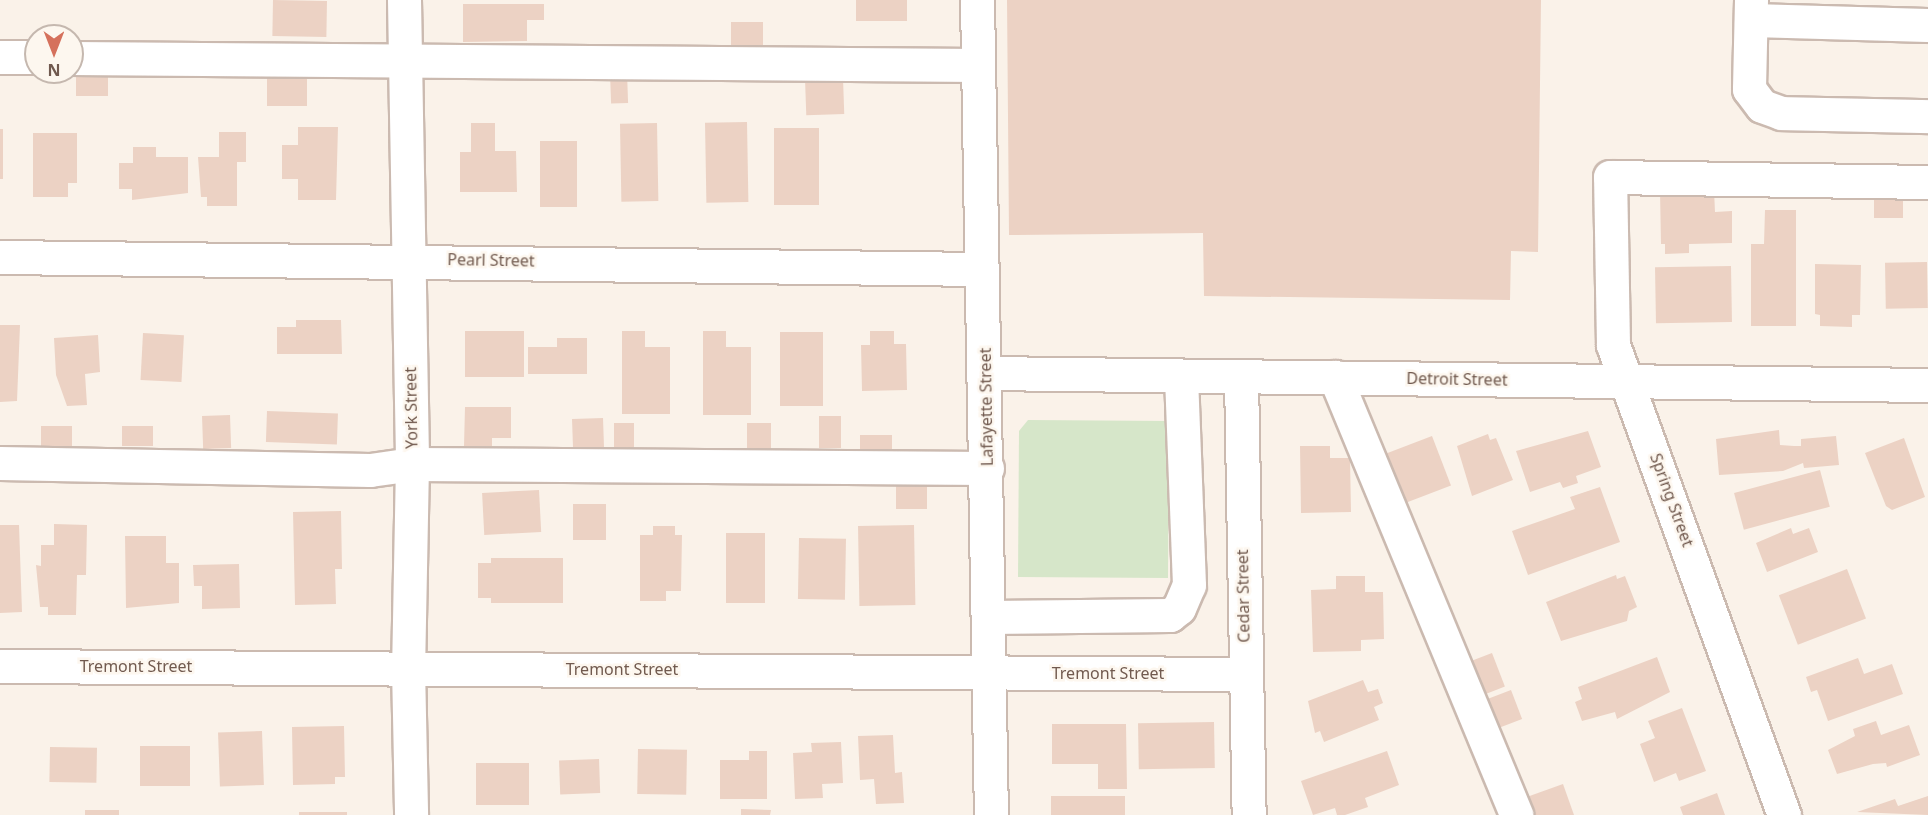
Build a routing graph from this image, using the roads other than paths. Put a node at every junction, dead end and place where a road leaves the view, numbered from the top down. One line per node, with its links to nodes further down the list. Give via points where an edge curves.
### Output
1 (404, 0): 8 (street, York Street)
2 (977, 0): 9 (street, Lafayette Street)
3 (1751, 10): 4 (street); 10 (street, via 1749,89 1762,106 1780,113)
4 (1928, 25)
5 (0, 57): 6 (street)
6 (24, 57)
7 (84, 58): 8 (street)
8 (405, 60): 9 (street); 13 (street, York Street)
9 (978, 65): 14 (street, Lafayette Street)
10 (1928, 116)
11 (1928, 182): 19 (street, Spring Street, via 1610,177 1613,345)
12 (0, 257): 13 (street, Pearl Street)
13 (408, 259): 14 (street, Pearl Street); 22 (street, York Street)
14 (981, 269): 15 (street, Lafayette Street)
15 (986, 373): 16 (street, Detroit Street); 23 (street, Lafayette Street)
16 (1181, 376): 17 (street, Detroit Street); 24 (street, via 1189,585 1179,608 1170,615)
17 (1241, 376): 18 (street, Detroit Street); 28 (street, Cedar Street)
18 (1335, 377): 19 (street, Detroit Street); 32 (street)
19 (1628, 381): 20 (street, Detroit Street); 33 (street, Spring Street)
20 (1928, 386)
21 (0, 463): 22 (street, via 370,470)
22 (412, 464): 23 (street); 26 (street, York Street)
23 (987, 468): 24 (street, Lafayette Street)
24 (989, 617): 27 (street, Lafayette Street)
25 (0, 666): 26 (street, Tremont Street)
26 (408, 668): 27 (street, Tremont Street); 29 (street, York Street)
27 (990, 672): 28 (street, Tremont Street); 30 (street, Lafayette Street)
28 (1244, 674): 31 (street, Cedar Street)
29 (411, 815)
30 (990, 815)
31 (1249, 815)
32 (1516, 815)
33 (1784, 815)

